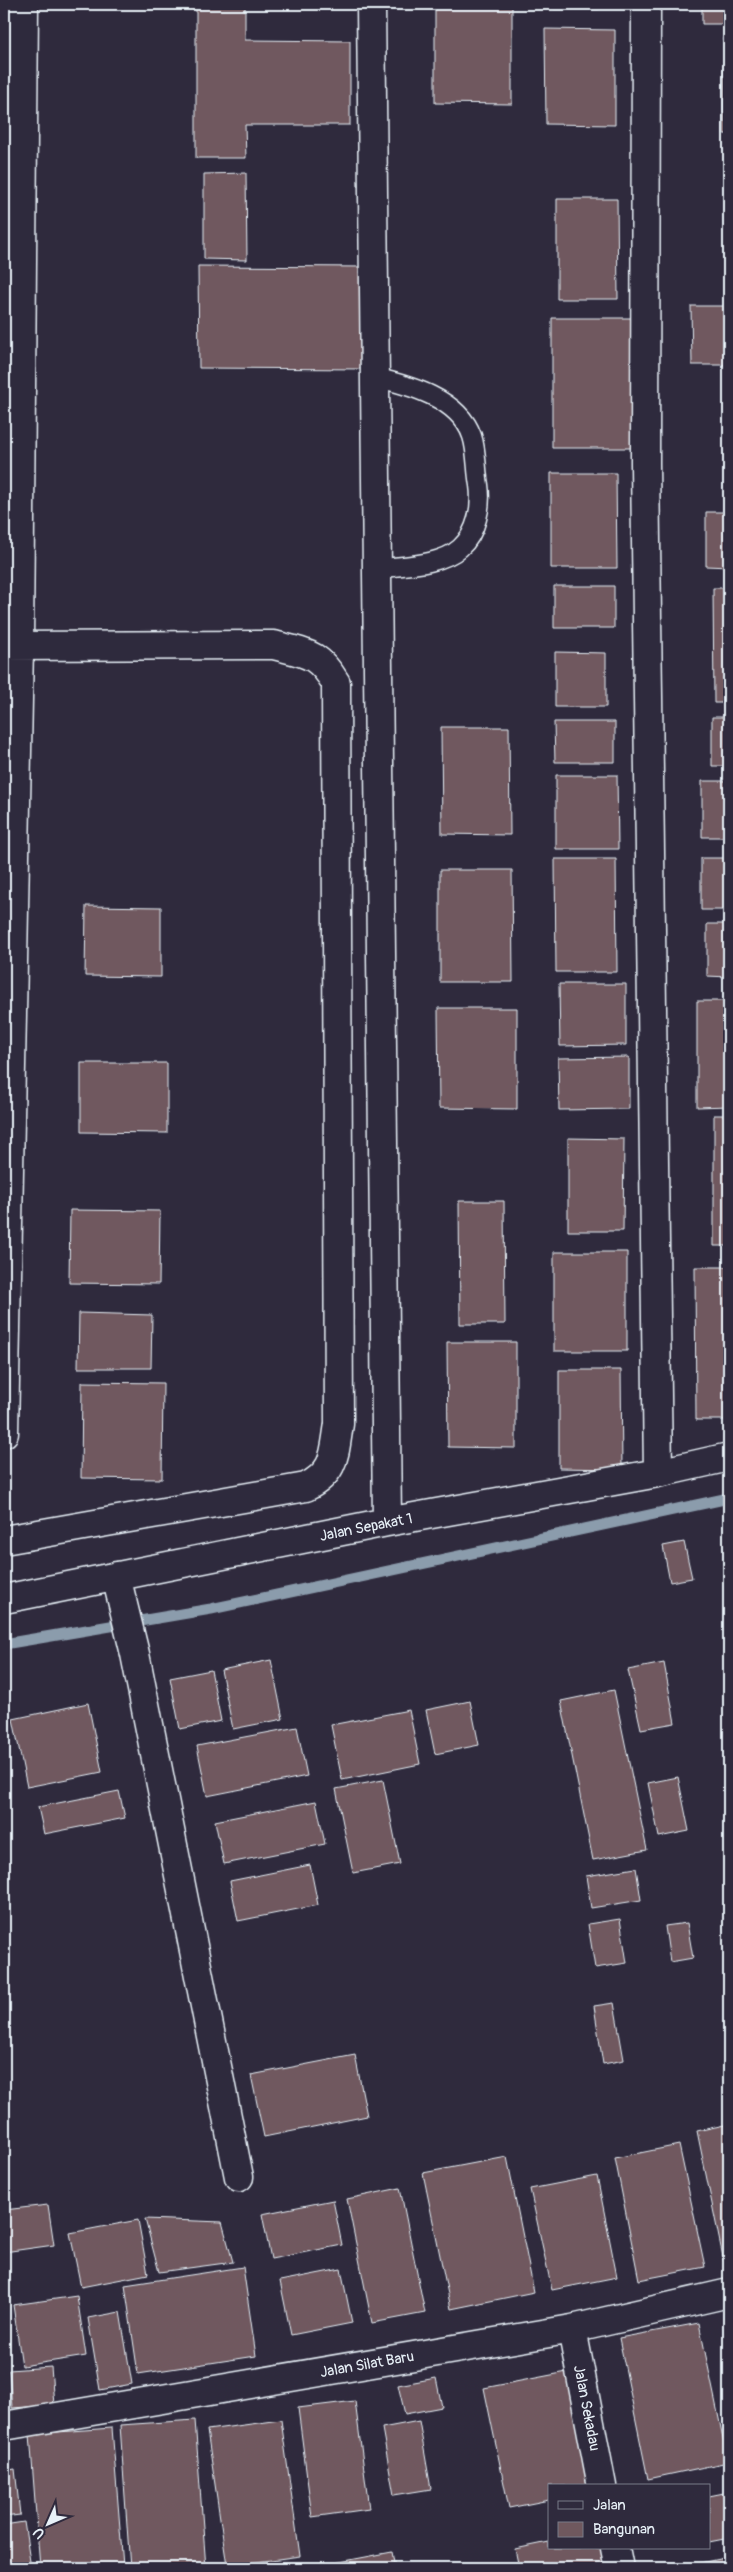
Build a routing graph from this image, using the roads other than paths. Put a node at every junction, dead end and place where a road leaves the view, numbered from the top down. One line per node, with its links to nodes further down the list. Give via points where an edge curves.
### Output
1 (24, 4): 6 (street)
2 (371, 4): 4 (street)
3 (646, 4): 9 (street, via 645,463)
4 (374, 377): 5 (street); 5 (lane, via 414,386 439,399 462,419 472,435 481,500 473,532 460,549 437,560)
5 (376, 569): 10 (street)
6 (11, 646): 7 (street); 11 (street, via 274,645 314,655 336,683 338,1424 332,1466 320,1480 306,1487)
7 (4, 1433)
8 (729, 1457): 9 (street, Jalan Sepakat 1)
9 (658, 1473): 10 (street, Jalan Sepakat 1)
10 (387, 1522): 12 (street, Jalan Sepakat 1)
11 (4, 1540)
12 (116, 1576): 13 (street, Jalan Sepakat 1); 14 (street, via 136,1654)
13 (4, 1599)
14 (239, 2176)
15 (729, 2293): 16 (street, Jalan Silat Baru)
16 (572, 2329): 17 (street, Jalan Silat Baru); 18 (street, Jalan Sekadau)
17 (4, 2426)
18 (602, 2484)
19 (615, 2550): 20 (street)
20 (619, 2568)

